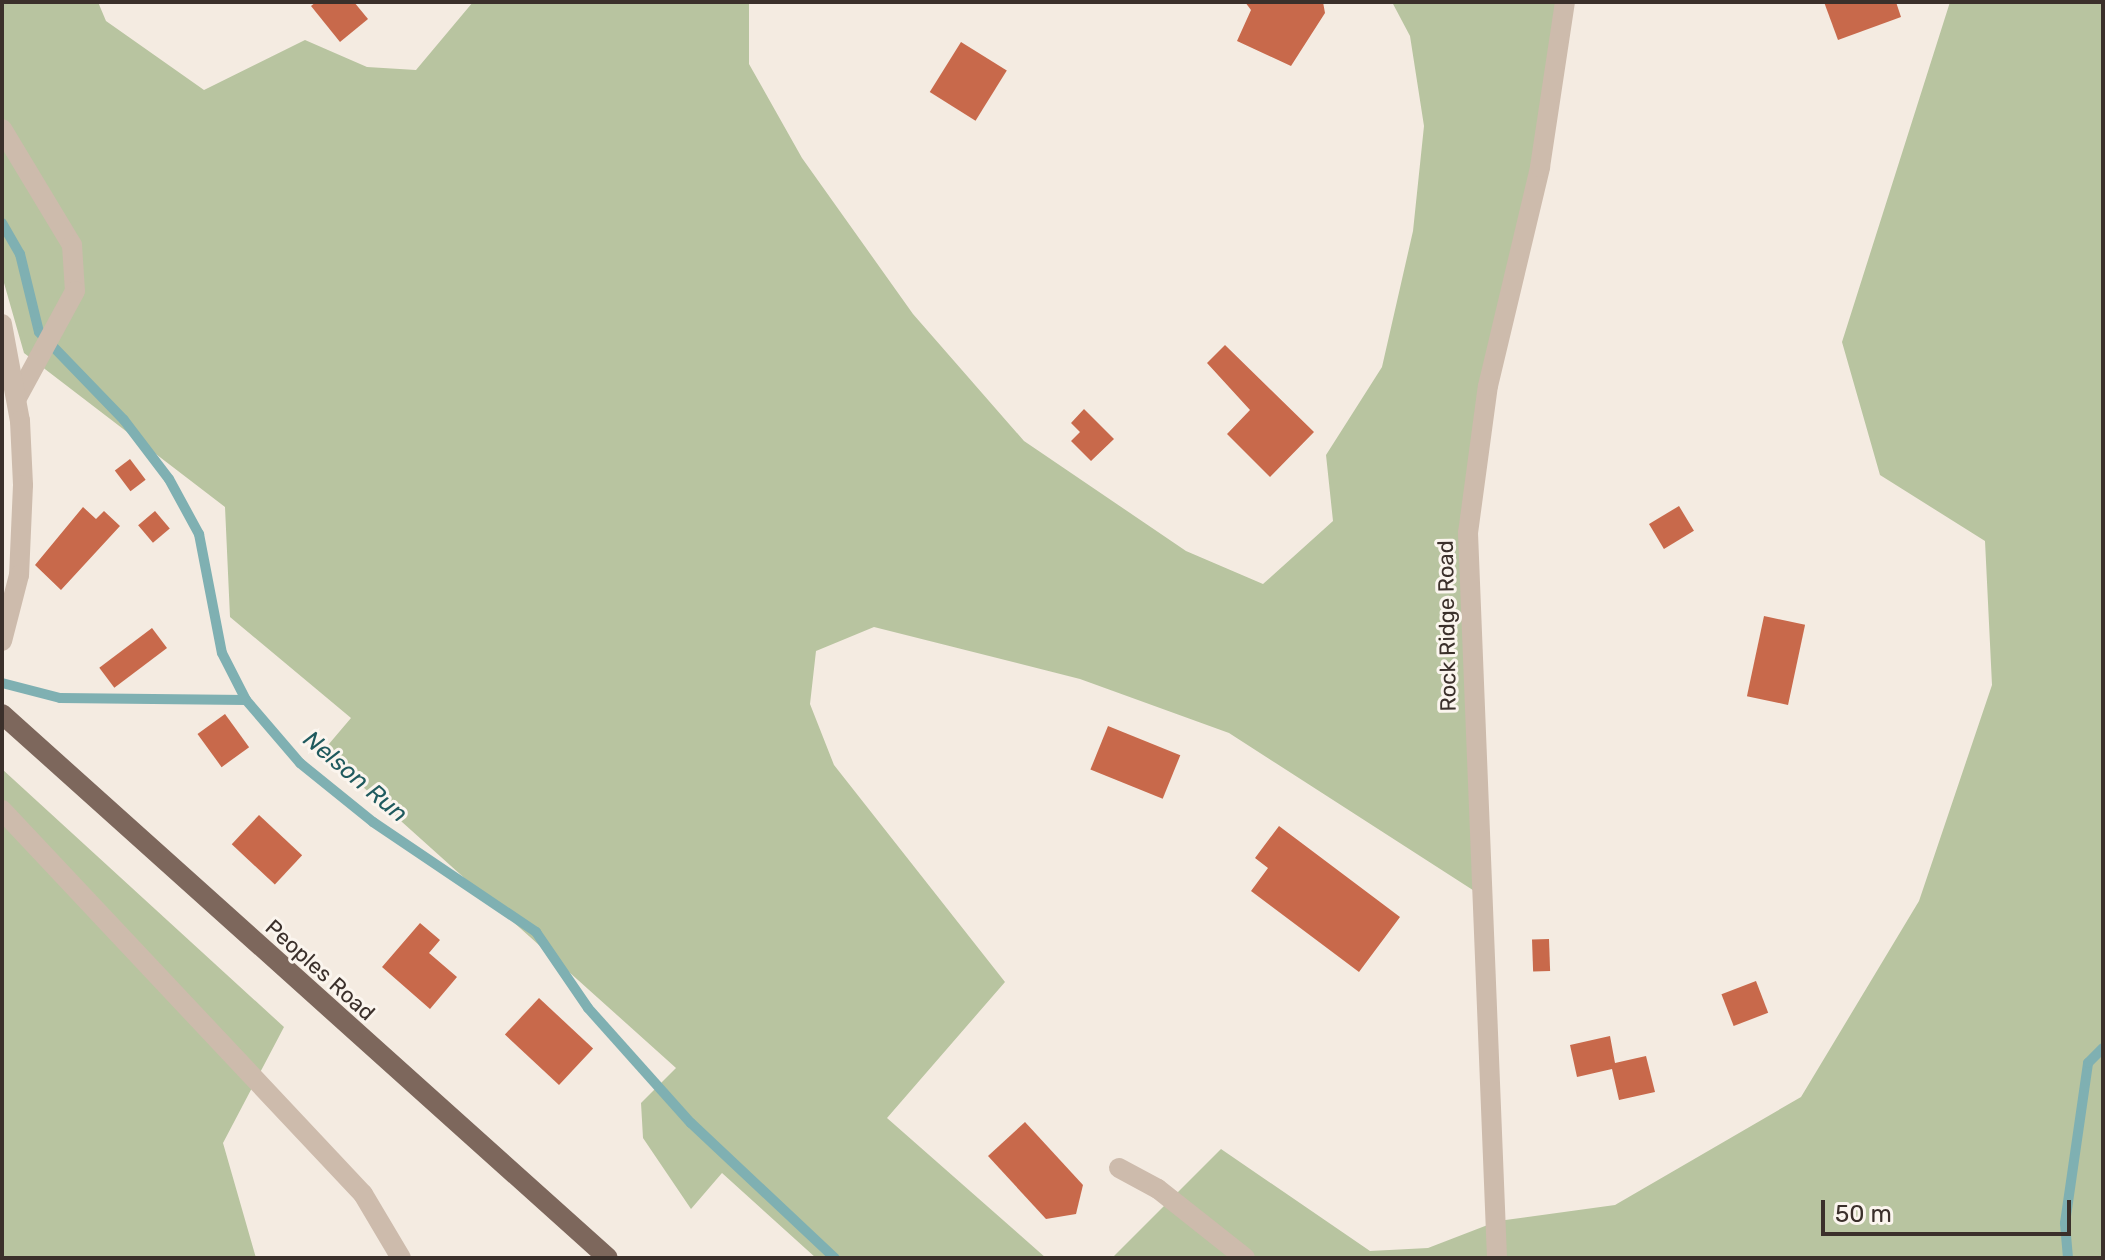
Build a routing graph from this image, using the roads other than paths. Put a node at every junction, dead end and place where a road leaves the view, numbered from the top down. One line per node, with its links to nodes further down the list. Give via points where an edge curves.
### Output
1 (1565, 2): 12 (street, Rock Ridge Road, via 1540,167 1488,386 1468,533)
2 (2, 129): 4 (street, via 72,245 75,291)
3 (2, 324): 4 (street)
4 (17, 398): 5 (street, via 19,575)
5 (2, 641)
6 (2, 714): 10 (main road, Peoples Road)
7 (2, 810): 9 (street, via 363,1194)
8 (1119, 1168): 11 (street, via 1158,1189)
9 (401, 1258)
10 (608, 1258)
11 (1245, 1258)
12 (1497, 1258)

